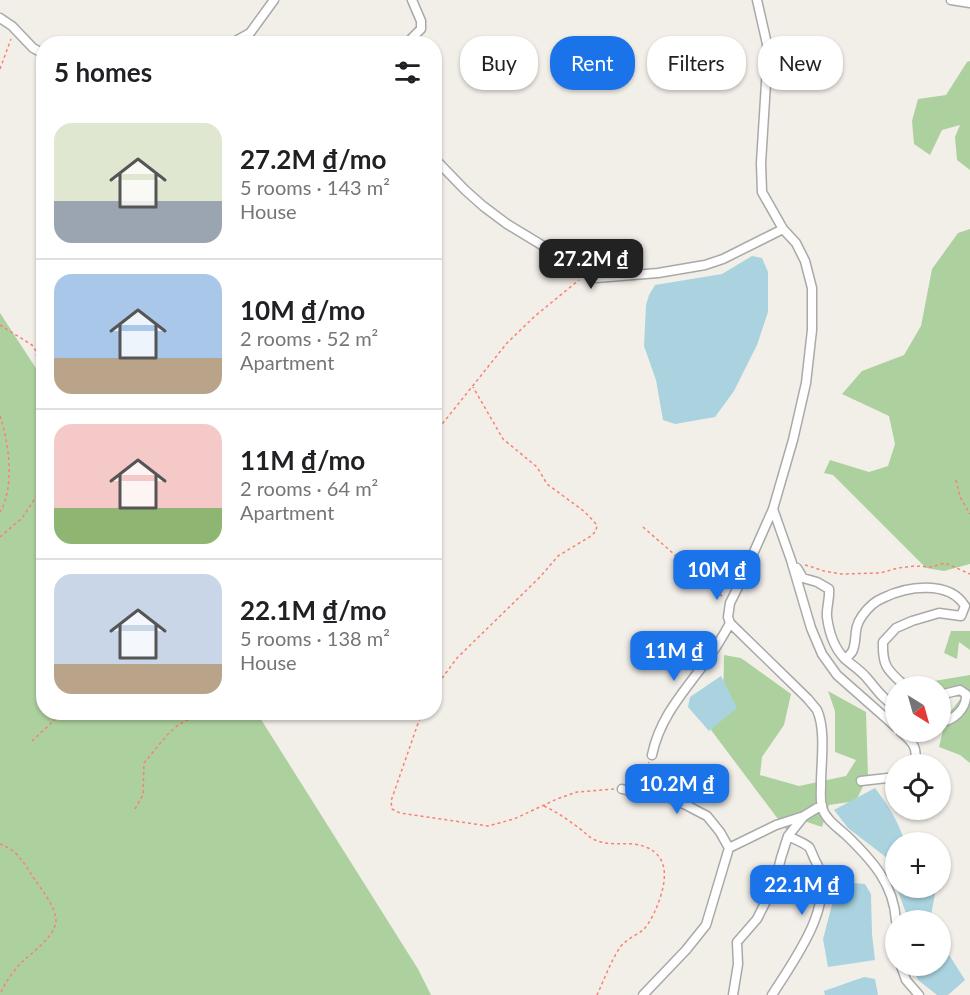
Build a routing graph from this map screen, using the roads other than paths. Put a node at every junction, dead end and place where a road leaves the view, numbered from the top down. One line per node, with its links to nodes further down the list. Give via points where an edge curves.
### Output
1 (274, 0): 7 (street)
2 (412, 0): 8 (street, via 421,21 421,29)
3 (757, 0): 11 (street, via 767,44 762,192)
4 (951, 0): 5 (street)
5 (970, 3)
6 (0, 18): 9 (street)
7 (245, 36)
8 (414, 36)
9 (36, 50)
10 (442, 166): 11 (street, via 507,224 596,278 705,265)
11 (783, 229): 12 (street, via 805,261 812,288 812,330 794,441)
12 (773, 509): 13 (street); 14 (street, via 730,603)
13 (791, 560): 15 (street, via 803,578 829,589 827,614 832,639); 19 (street, via 822,654 837,675)
14 (730, 623): 21 (street, via 670,709); 25 (street, via 816,710 822,727)
15 (846, 659): 16 (street, via 852,653 862,616 882,598 930,587 961,599 965,606 961,616 939,614 912,621 896,628 883,642 886,668); 18 (street)
16 (894, 676)
17 (951, 692): 20 (street, via 960,690 967,701)
18 (885, 699)
19 (885, 717)
20 (951, 718)
21 (652, 755)
22 (885, 778): 23 (street)
23 (861, 781)
24 (622, 789): 28 (street, via 668,797 707,816)
25 (822, 805): 26 (street); 29 (street, via 827,818 880,872)
26 (804, 816): 27 (street); 28 (street)
27 (788, 836): 32 (street, via 771,891 757,919 737,942); 33 (street, via 808,848 820,869 821,904 810,932)
28 (729, 848): 31 (street, via 706,925)
29 (896, 910)
30 (905, 976): 34 (street)
31 (643, 995)
32 (733, 995)
33 (772, 995)
34 (919, 995)

